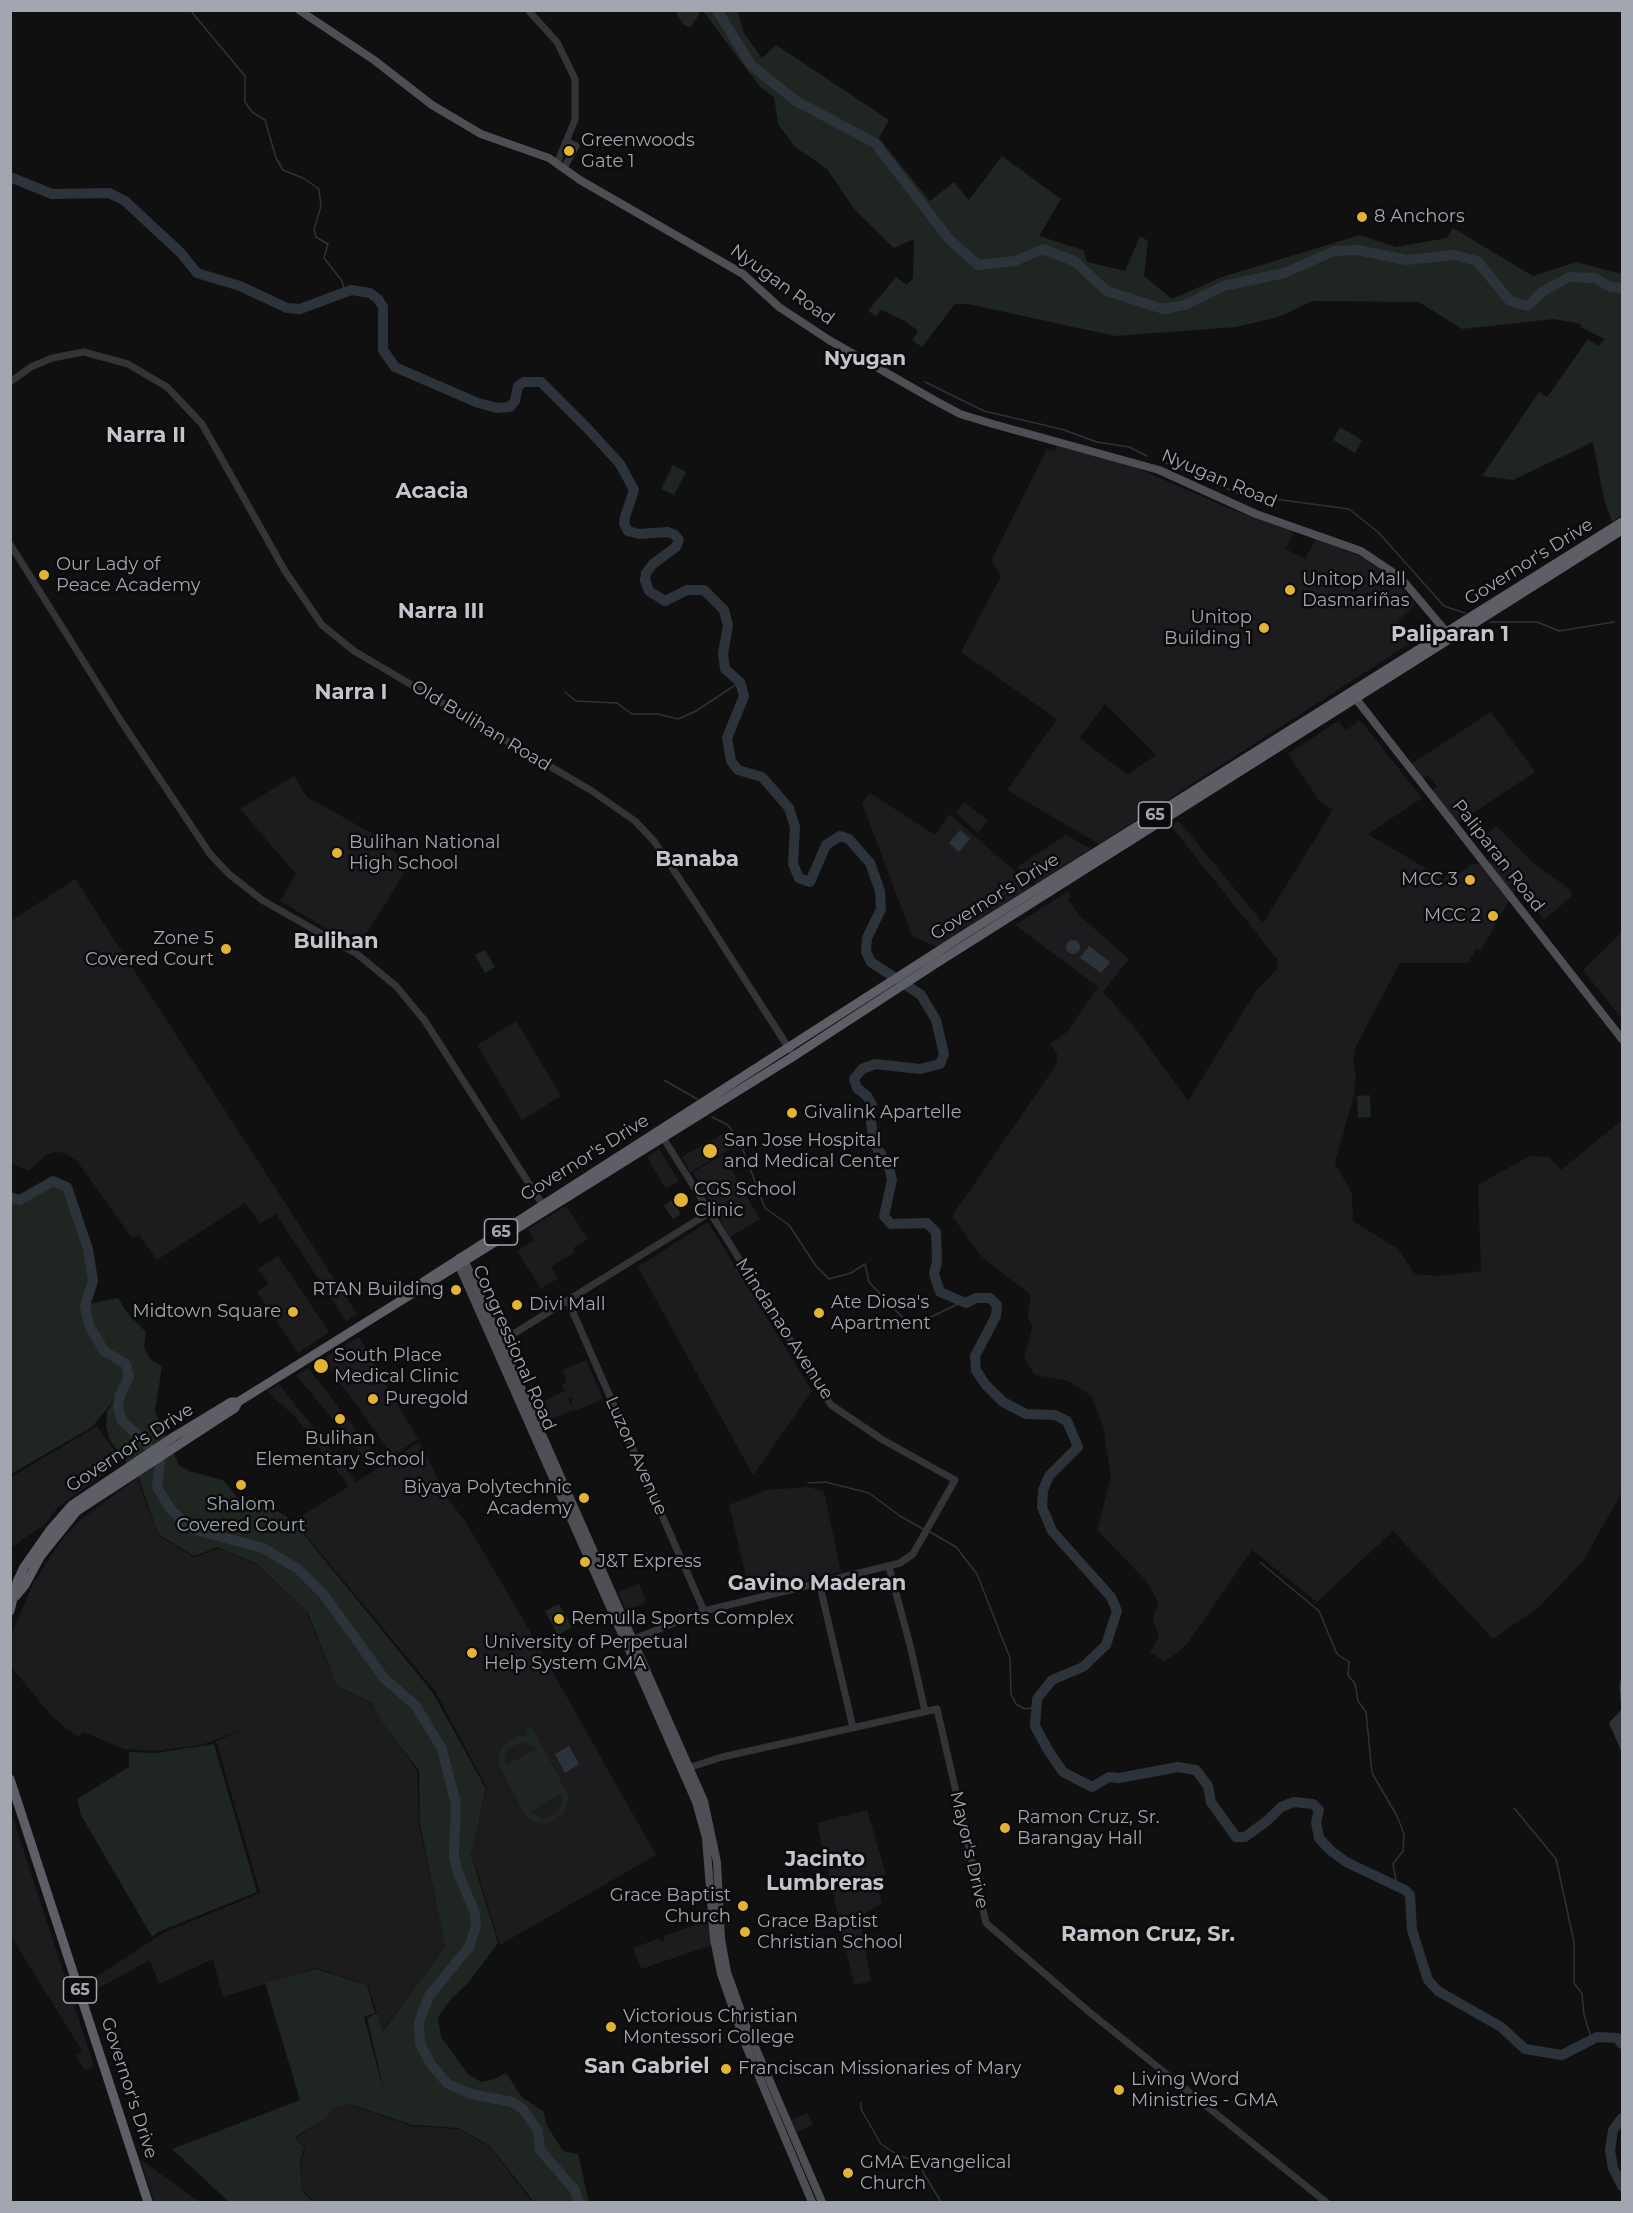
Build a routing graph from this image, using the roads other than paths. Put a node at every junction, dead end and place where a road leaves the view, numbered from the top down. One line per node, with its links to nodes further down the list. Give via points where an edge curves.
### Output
1 (299, 10): 3 (main road, Nyugan Road, via 432,105 481,135)
2 (528, 10): 3 (street, via 557,42 575,79 575,120)
3 (560, 166): 8 (main road, Nyugan Road, via 743,274 779,307 829,340 960,414 1149,467 1256,514 1361,551 1400,577)
4 (10, 382): 11 (street, Old Bulihan Road, via 52,358 84,352 128,364 166,387 202,424 285,571 322,625 354,651 592,791 635,821 690,893)
5 (1623, 522): 8 (highway, Governor's Drive / 65)
6 (1623, 530): 8 (highway, Governor's Drive / 65)
7 (10, 544): 13 (street, via 210,854 262,900 357,954 396,986 425,1021)
8 (1449, 635): 9 (highway, Governor's Drive / 65)
9 (1353, 696): 10 (main road, Paliparan Road); 11 (highway, Governor's Drive / 65)
10 (1623, 1039)
11 (792, 1052): 12 (highway, Governor's Drive / 65)
12 (661, 1134): 13 (highway, Governor's Drive / 65); 14 (street, Mindanao Avenue)
13 (544, 1208): 15 (highway, Governor's Drive / 65)
14 (709, 1213): 16 (street); 18 (street, Mindanao Avenue, via 831,1405 955,1480 910,1557)
15 (461, 1262): 17 (main road, Congressional Road); 20 (highway, Governor's Drive / 65, via 132,1468 67,1522 40,1557)
16 (568, 1301): 17 (street); 21 (street, Luzon Avenue)
17 (499, 1344): 22 (main road, Congressional Road)
18 (889, 1567): 19 (street); 23 (street)
19 (819, 1582): 21 (street); 24 (street)
20 (10, 1611)
21 (704, 1611): 22 (street)
22 (630, 1641): 25 (main road, Congressional Road)
23 (925, 1711): 24 (street); 30 (street, Mayor's Drive, via 938,1709 986,1923 1088,2011)
24 (853, 1728): 25 (street)
25 (686, 1768): 28 (main road, Congressional Road, via 706,1838 714,1939 721,1974 746,2046); 29 (main road, Congressional Road, via 704,1801 714,1838 726,1972)
26 (10, 1779): 27 (highway, Governor's Drive / 65)
27 (148, 2202)
28 (812, 2202)
29 (822, 2202)
30 (1326, 2202)

